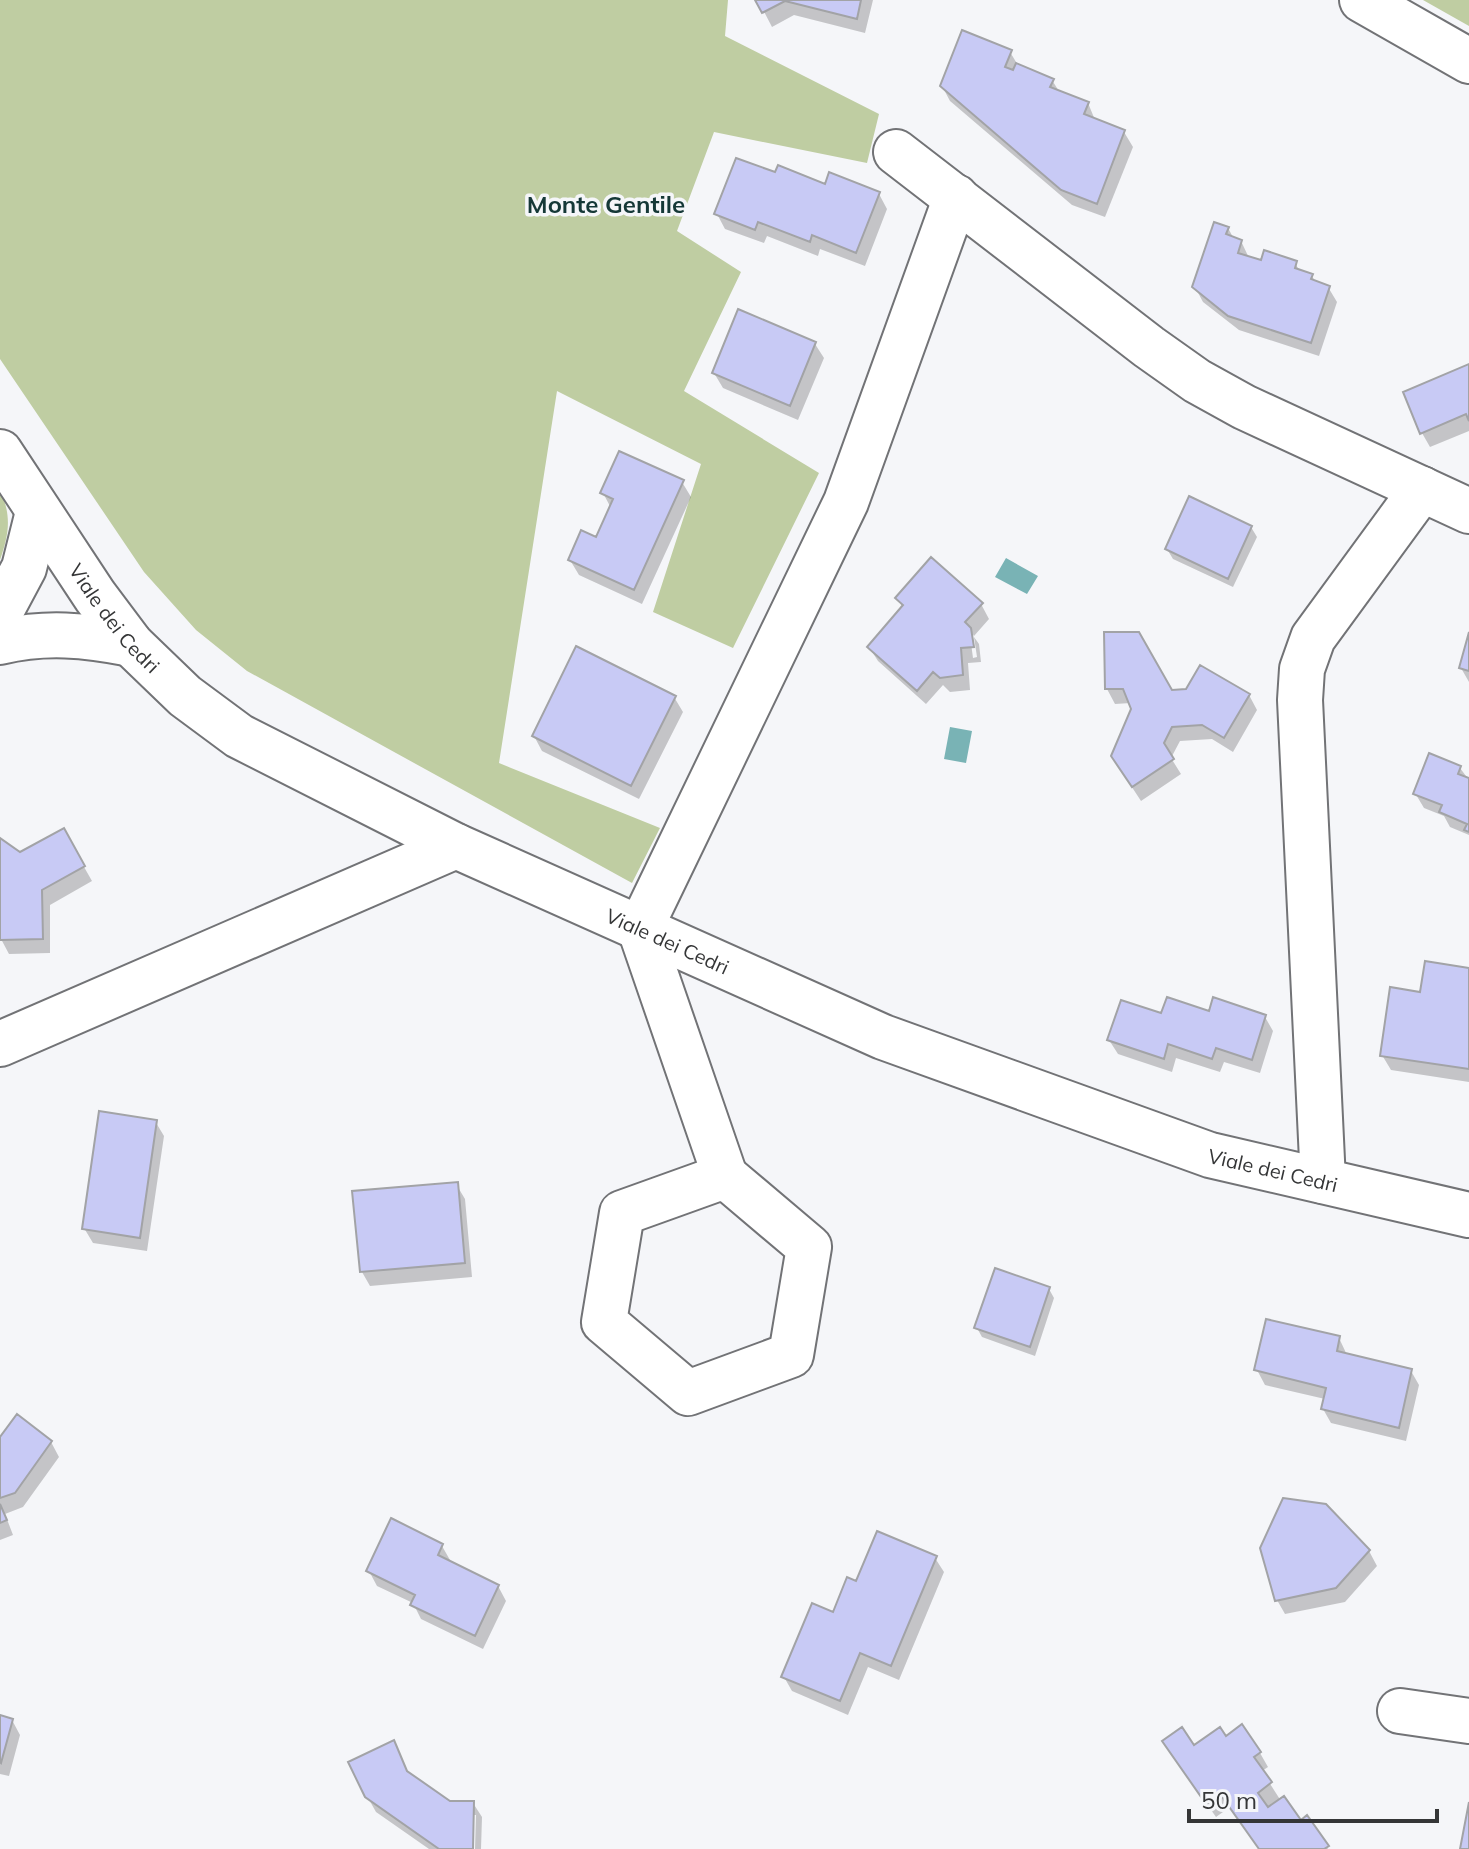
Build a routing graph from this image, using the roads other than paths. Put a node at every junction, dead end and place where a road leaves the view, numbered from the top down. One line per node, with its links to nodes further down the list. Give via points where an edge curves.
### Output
1 (1362, 0): 2 (street)
2 (1469, 61)
3 (896, 152): 4 (street)
4 (956, 197): 6 (street, via 1197,381); 13 (street, via 846,502)
5 (0, 452): 8 (street, Viale dei Cedri)
6 (1422, 489): 7 (street); 16 (street, via 1323,622 1307,648 1302,669)
7 (1469, 511)
8 (38, 512): 9 (street, via 24,568); 11 (street, Viale dei Cedri)
9 (0, 613)
10 (0, 642): 11 (street, via 41,634)
11 (131, 644): 12 (street, Viale dei Cedri, via 185,696 239,736)
12 (456, 846): 13 (street, Viale dei Cedri); 14 (street)
13 (640, 929): 15 (street); 16 (street, Viale dei Cedri, via 883,1037 1210,1155)
14 (0, 1044)
15 (725, 1176): 15 (street, via 622,1213 604,1322 688,1393 791,1355 794,1339 809,1247)
16 (1323, 1181): 17 (street, Viale dei Cedri)
17 (1469, 1215)
18 (1400, 1711): 19 (street)
19 (1469, 1721)

